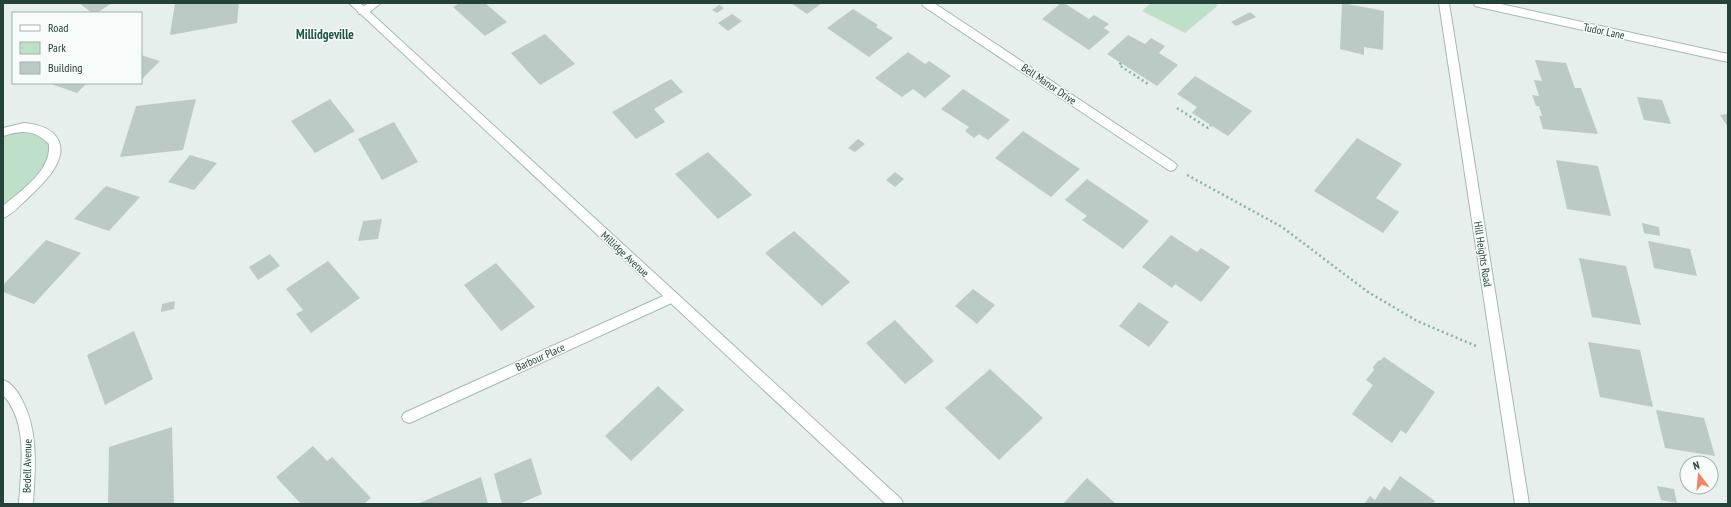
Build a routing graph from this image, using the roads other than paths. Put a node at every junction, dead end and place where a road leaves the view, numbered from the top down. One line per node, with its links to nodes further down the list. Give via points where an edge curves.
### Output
1 (376, 3): 5 (street)
2 (926, 3): 8 (street, Bell Manor Drive)
3 (1444, 3): 15 (street, Hill Heights Road)
4 (1479, 3): 6 (street, Tudor Lane)
5 (359, 7): 10 (street, Millidge Avenue)
6 (1728, 58)
7 (3, 132): 9 (street, via 27,127 40,130 51,137 56,145 55,158 44,174)
8 (1171, 166)
9 (3, 212)
10 (672, 297): 12 (street, Barbour Place); 14 (street, Millidge Avenue)
11 (3, 386): 13 (street, Bedell Avenue, via 18,405 27,431 29,461)
12 (409, 417)
13 (26, 504)
14 (896, 504)
15 (1522, 504)

